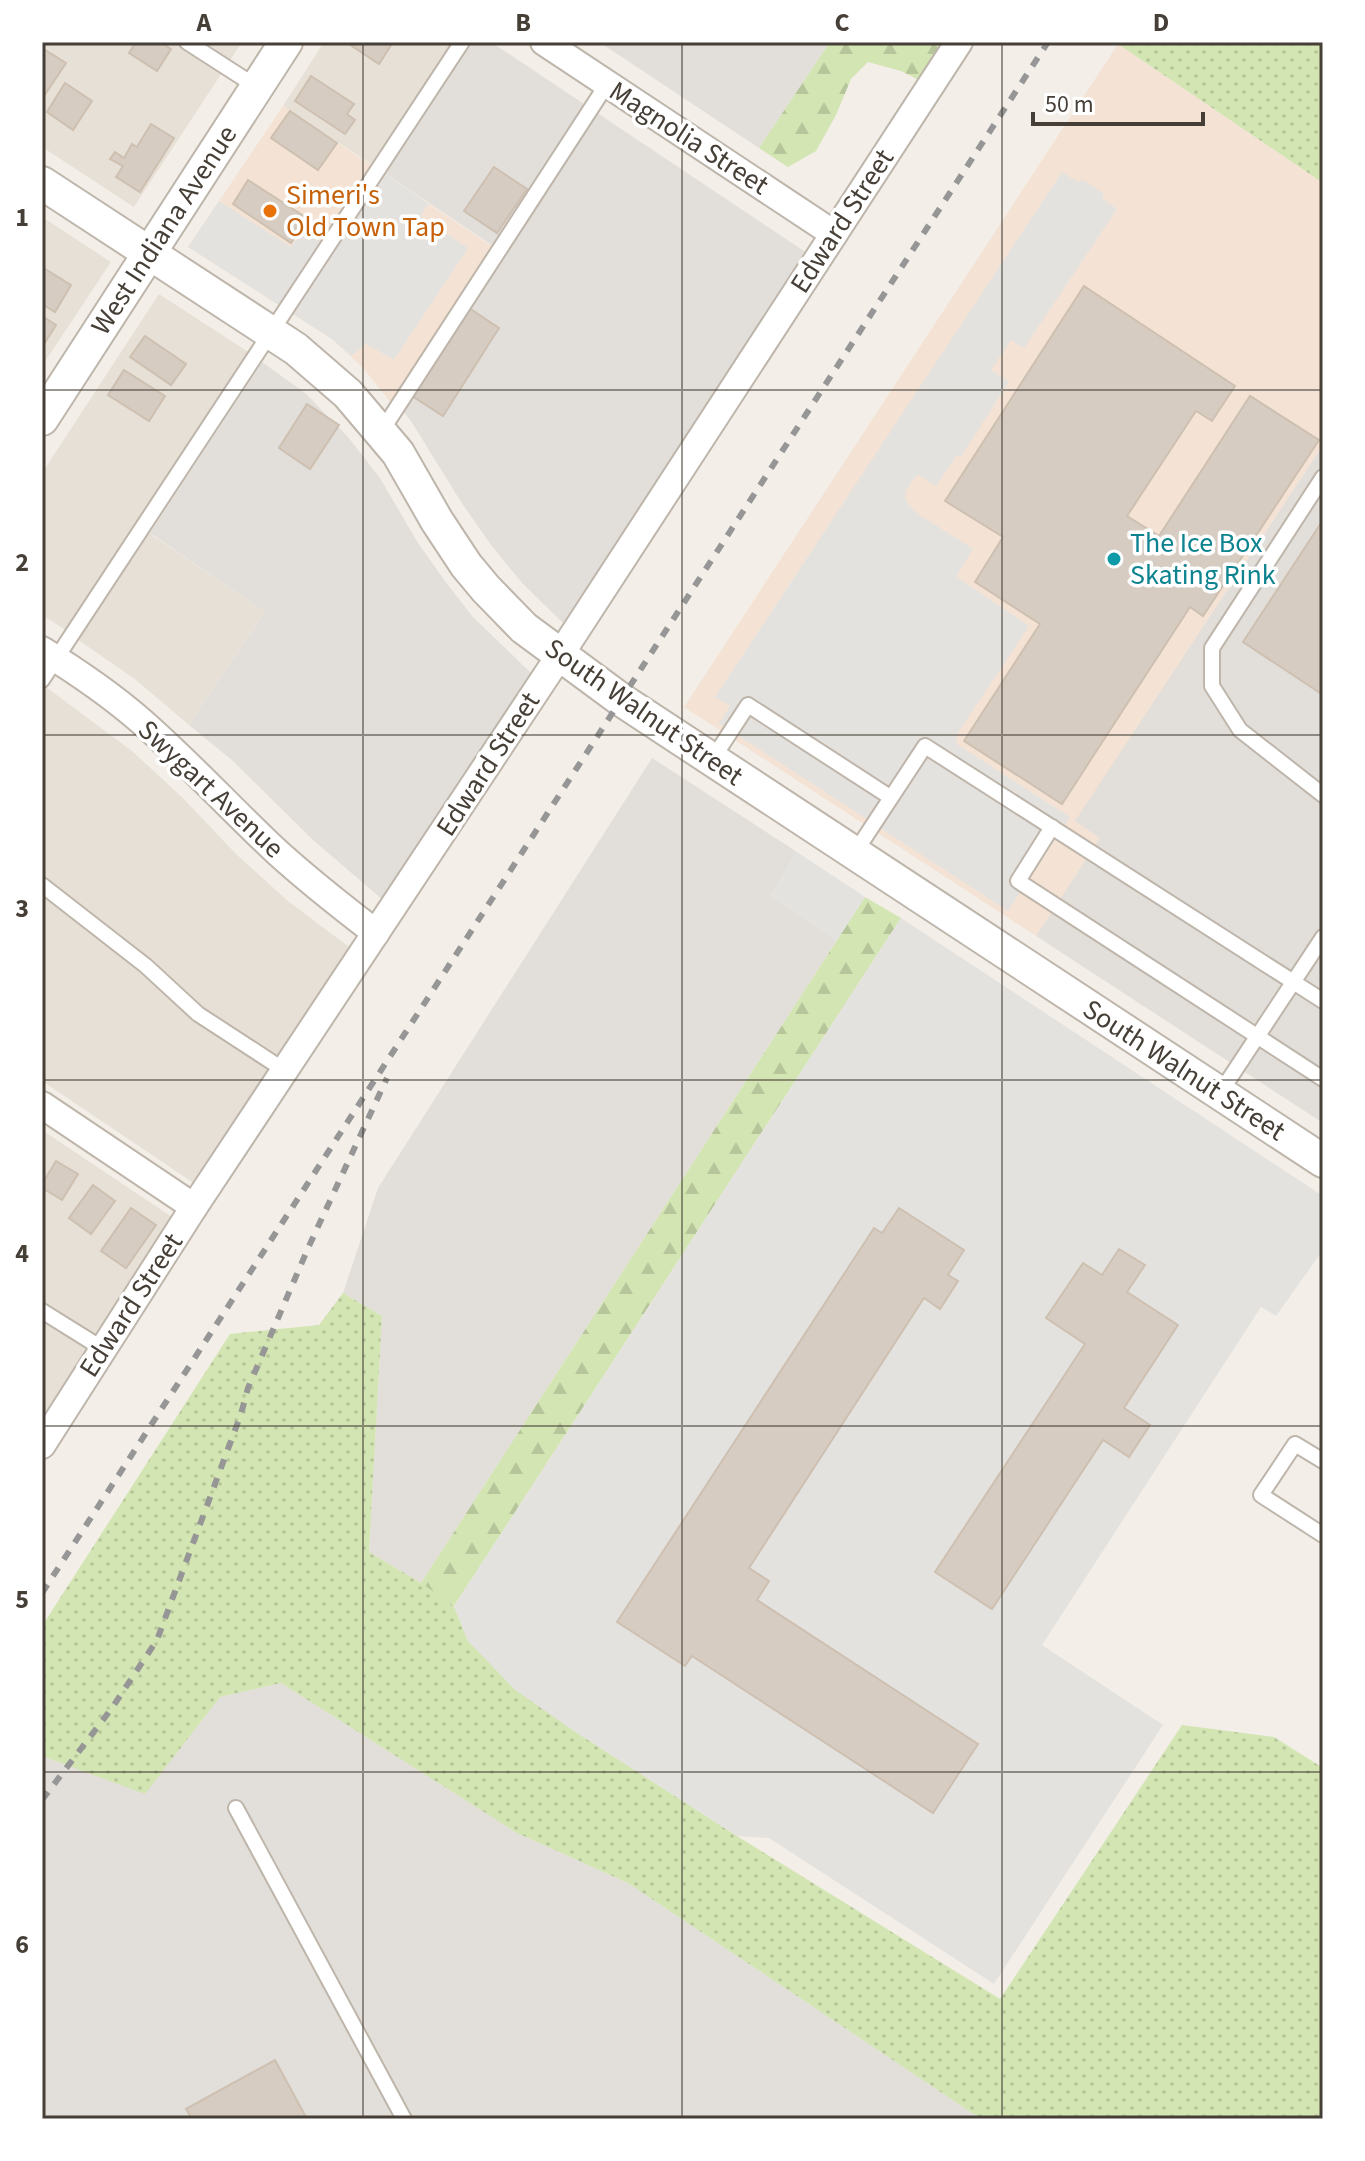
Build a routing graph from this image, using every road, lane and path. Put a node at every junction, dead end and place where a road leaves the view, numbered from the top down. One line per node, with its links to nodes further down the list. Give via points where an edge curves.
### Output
1 (187, 42): 7 (lane)
2 (286, 42): 7 (street, West Indiana Avenue)
3 (462, 42): 11 (lane)
4 (544, 42): 6 (street, Magnolia Street)
5 (959, 42): 9 (street, Edward Street)
6 (607, 84): 9 (street, Magnolia Street); 13 (lane)
7 (257, 87): 10 (street, West Indiana Avenue)
8 (42, 183): 10 (street, South Walnut Street)
9 (834, 234): 15 (street, Edward Street)
10 (149, 252): 11 (street, South Walnut Street); 12 (street, West Indiana Avenue)
11 (271, 333): 13 (street, South Walnut Street, via 348,394); 16 (lane)
12 (42, 419)
13 (381, 432): 15 (street, South Walnut Street, via 466,565 524,628)
14 (1323, 477): 18 (lane, via 1212,648 1212,686 1240,730)
15 (560, 655): 17 (street, South Walnut Street); 23 (street, Edward Street)
16 (47, 663): 23 (street, Swygart Avenue, via 73,669 140,720 278,852)
17 (712, 760): 19 (lane, via 748,705); 21 (street, South Walnut Street)
18 (1323, 795)
19 (890, 797): 20 (lane, via 925,746); 21 (lane)
20 (1052, 827): 25 (lane); 27 (lane, via 1018,881)
21 (854, 854): 30 (street, South Walnut Street)
22 (42, 885): 28 (lane, via 198,1014)
23 (376, 933): 28 (street, Edward Street)
24 (1323, 937): 25 (lane)
25 (1293, 982): 26 (lane); 27 (lane)
26 (1323, 1001)
27 (1258, 1036): 29 (lane); 30 (lane)
28 (284, 1070): 33 (street, Edward Street)
29 (1323, 1079)
30 (1220, 1093): 32 (street, South Walnut Street)
31 (42, 1105): 33 (street)
32 (1323, 1161)
33 (194, 1207): 35 (street, Edward Street)
34 (42, 1311): 35 (lane)
35 (103, 1349): 36 (street, Edward Street)
36 (42, 1445)
37 (1323, 1461): 38 (lane, via 1295,1444 1261,1495)
38 (1323, 1535)
39 (236, 1808): 40 (lane)
40 (404, 2119)

